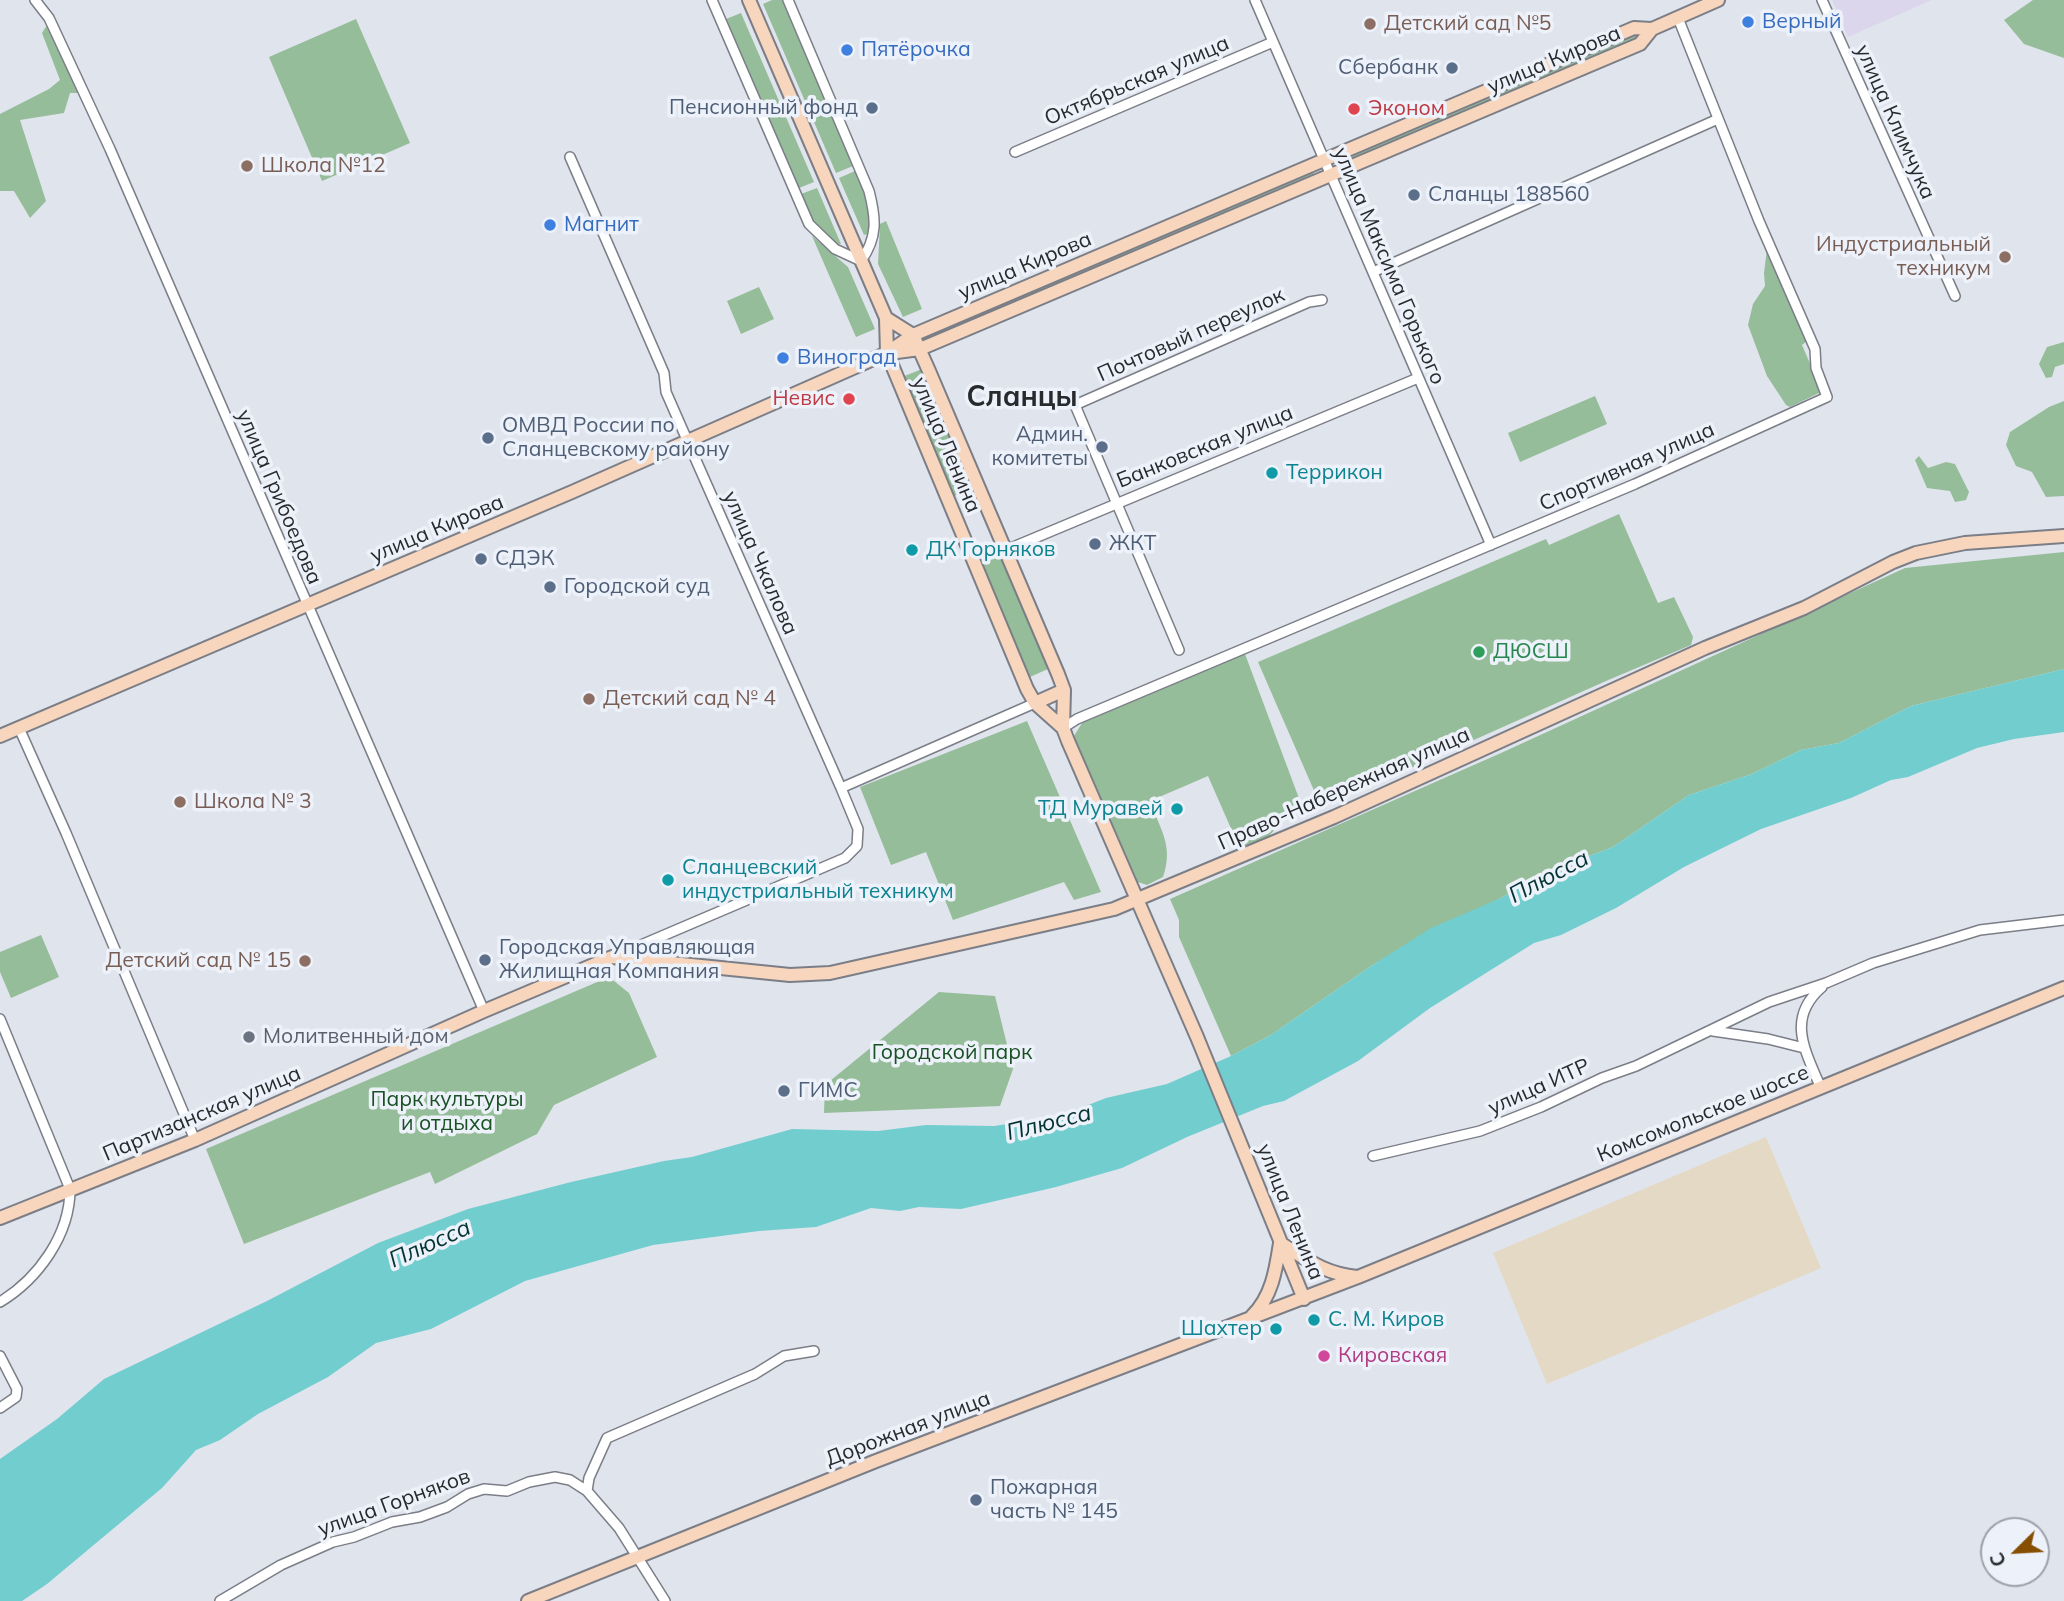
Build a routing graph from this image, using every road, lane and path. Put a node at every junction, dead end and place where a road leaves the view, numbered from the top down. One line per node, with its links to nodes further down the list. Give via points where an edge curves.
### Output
1 (35, 0): 30 (street, улица Грибоедова, via 49,18 110,149)
2 (712, 0): 16 (street, via 809,224 835,249)
3 (749, 0): 16 (street, улица Ленина)
4 (788, 0): 16 (street, via 869,191 874,210 872,245)
5 (1255, 0): 10 (street, улица Максима Горького)
6 (1718, 0): 8 (street)
7 (1822, 0): 18 (street, улица Климчука)
8 (1678, 18): 9 (street); 11 (street, Спортивная улица)
9 (1653, 29): 14 (street, улица Кирова, via 1634,28); 15 (street, улица Кирова, via 1640,44)
10 (1273, 42): 12 (street, Октябрьская улица); 14 (street, улица Максима Горького)
11 (1718, 119): 17 (street); 28 (street, Спортивная улица, via 1815,349 1816,368 1827,397)
12 (1015, 152)
13 (570, 157): 25 (street, улица Чкалова, via 664,373 666,392)
14 (1324, 159): 15 (street, улица Максима Горького); 21 (street, улица Кирова)
15 (1331, 175): 17 (street, улица Максима Горького); 22 (street, улица Кирова)
16 (861, 261): 20 (street, улица Ленина)
17 (1373, 272): 24 (street, улица Максима Горького)
18 (1955, 296)
19 (1322, 300): 26 (street, Почтовый переулок, via 1074,405)
20 (886, 318): 21 (street); 23 (street, улица Ленина)
21 (913, 335): 22 (street, улица Ленина); 23 (street, улица Кирова)
22 (920, 349): 23 (street, улица Кирова); 29 (street, улица Ленина)
23 (887, 353): 25 (street, улица Кирова); 33 (street, улица Ленина)
24 (1418, 378): 26 (street, Банковская улица); 28 (street, улица Максима Горького)
25 (687, 441): 30 (street, улица Кирова); 37 (street, улица Чкалова)
26 (1116, 503): 29 (street, Банковская улица); 31 (street)
27 (2064, 536): 38 (street, Право-Набережная улица, via 1965,542 1916,552 1804,608 1704,648 1334,817)
28 (1491, 545): 35 (street, Спортивная улица)
29 (1006, 550): 32 (street, улица Ленина)
30 (307, 606): 34 (street, улица Кирова); 43 (street, улица Грибоедова)
31 (1180, 650)
32 (1064, 690): 33 (street); 35 (street, улица Ленина)
33 (1035, 703): 35 (street, улица Ленина); 37 (street)
34 (19, 728): 36 (street, улица Кирова); 48 (street)
35 (1063, 728): 38 (street, улица Ленина)
36 (0, 736)
37 (841, 788): 40 (street, Партизанская улица, via 858,829 857,846 845,858)
38 (1138, 900): 40 (street, Право-Набережная улица, via 830,973 790,975); 52 (street, улица Ленина)
39 (2064, 920): 41 (street, улица ИТР, via 1980,930)
40 (612, 957): 43 (street, Партизанская улица)
41 (1826, 983): 45 (street, улица ИТР, via 1769,1002); 46 (street, улица ИТР, via 1804,1008)
42 (2064, 988): 47 (street, Комсомольское шоссе)
43 (484, 1011): 48 (street, Партизанская улица)
44 (0, 1020): 50 (street)
45 (1712, 1031): 46 (street); 49 (street, улица ИТР, via 1480,1131)
46 (1805, 1049): 47 (street)
47 (1820, 1086): 53 (street, Комсомольское шоссе)
48 (195, 1140): 50 (street, Партизанская улица)
49 (1373, 1156)
50 (70, 1189): 51 (street, Партизанская улица); 55 (street, via 70,1204 54,1247 18,1291)
51 (0, 1218)
52 (1280, 1243): 53 (street, via 1316,1267); 54 (street, улица Ленина); 56 (street, via 1268,1294)
53 (1358, 1278): 54 (street, Комсомольское шоссе)
54 (1304, 1299): 56 (street, Дорожная улица)
55 (0, 1302)
56 (1249, 1318): 61 (street, Дорожная улица)
57 (814, 1350): 60 (street, via 784,1356 755,1374 607,1438)
58 (0, 1356): 59 (street, via 17,1389 16,1397)
59 (0, 1408)
60 (587, 1491): 61 (street, улица Горняков, via 619,1528); 62 (street, улица Горняков, via 555,1477 506,1491 484,1489 420,1517 333,1542 281,1565)
61 (636, 1558): 63 (street, Дорожная улица); 64 (street, улица Горняков)
62 (220, 1601)
63 (528, 1601)
64 (665, 1601)

